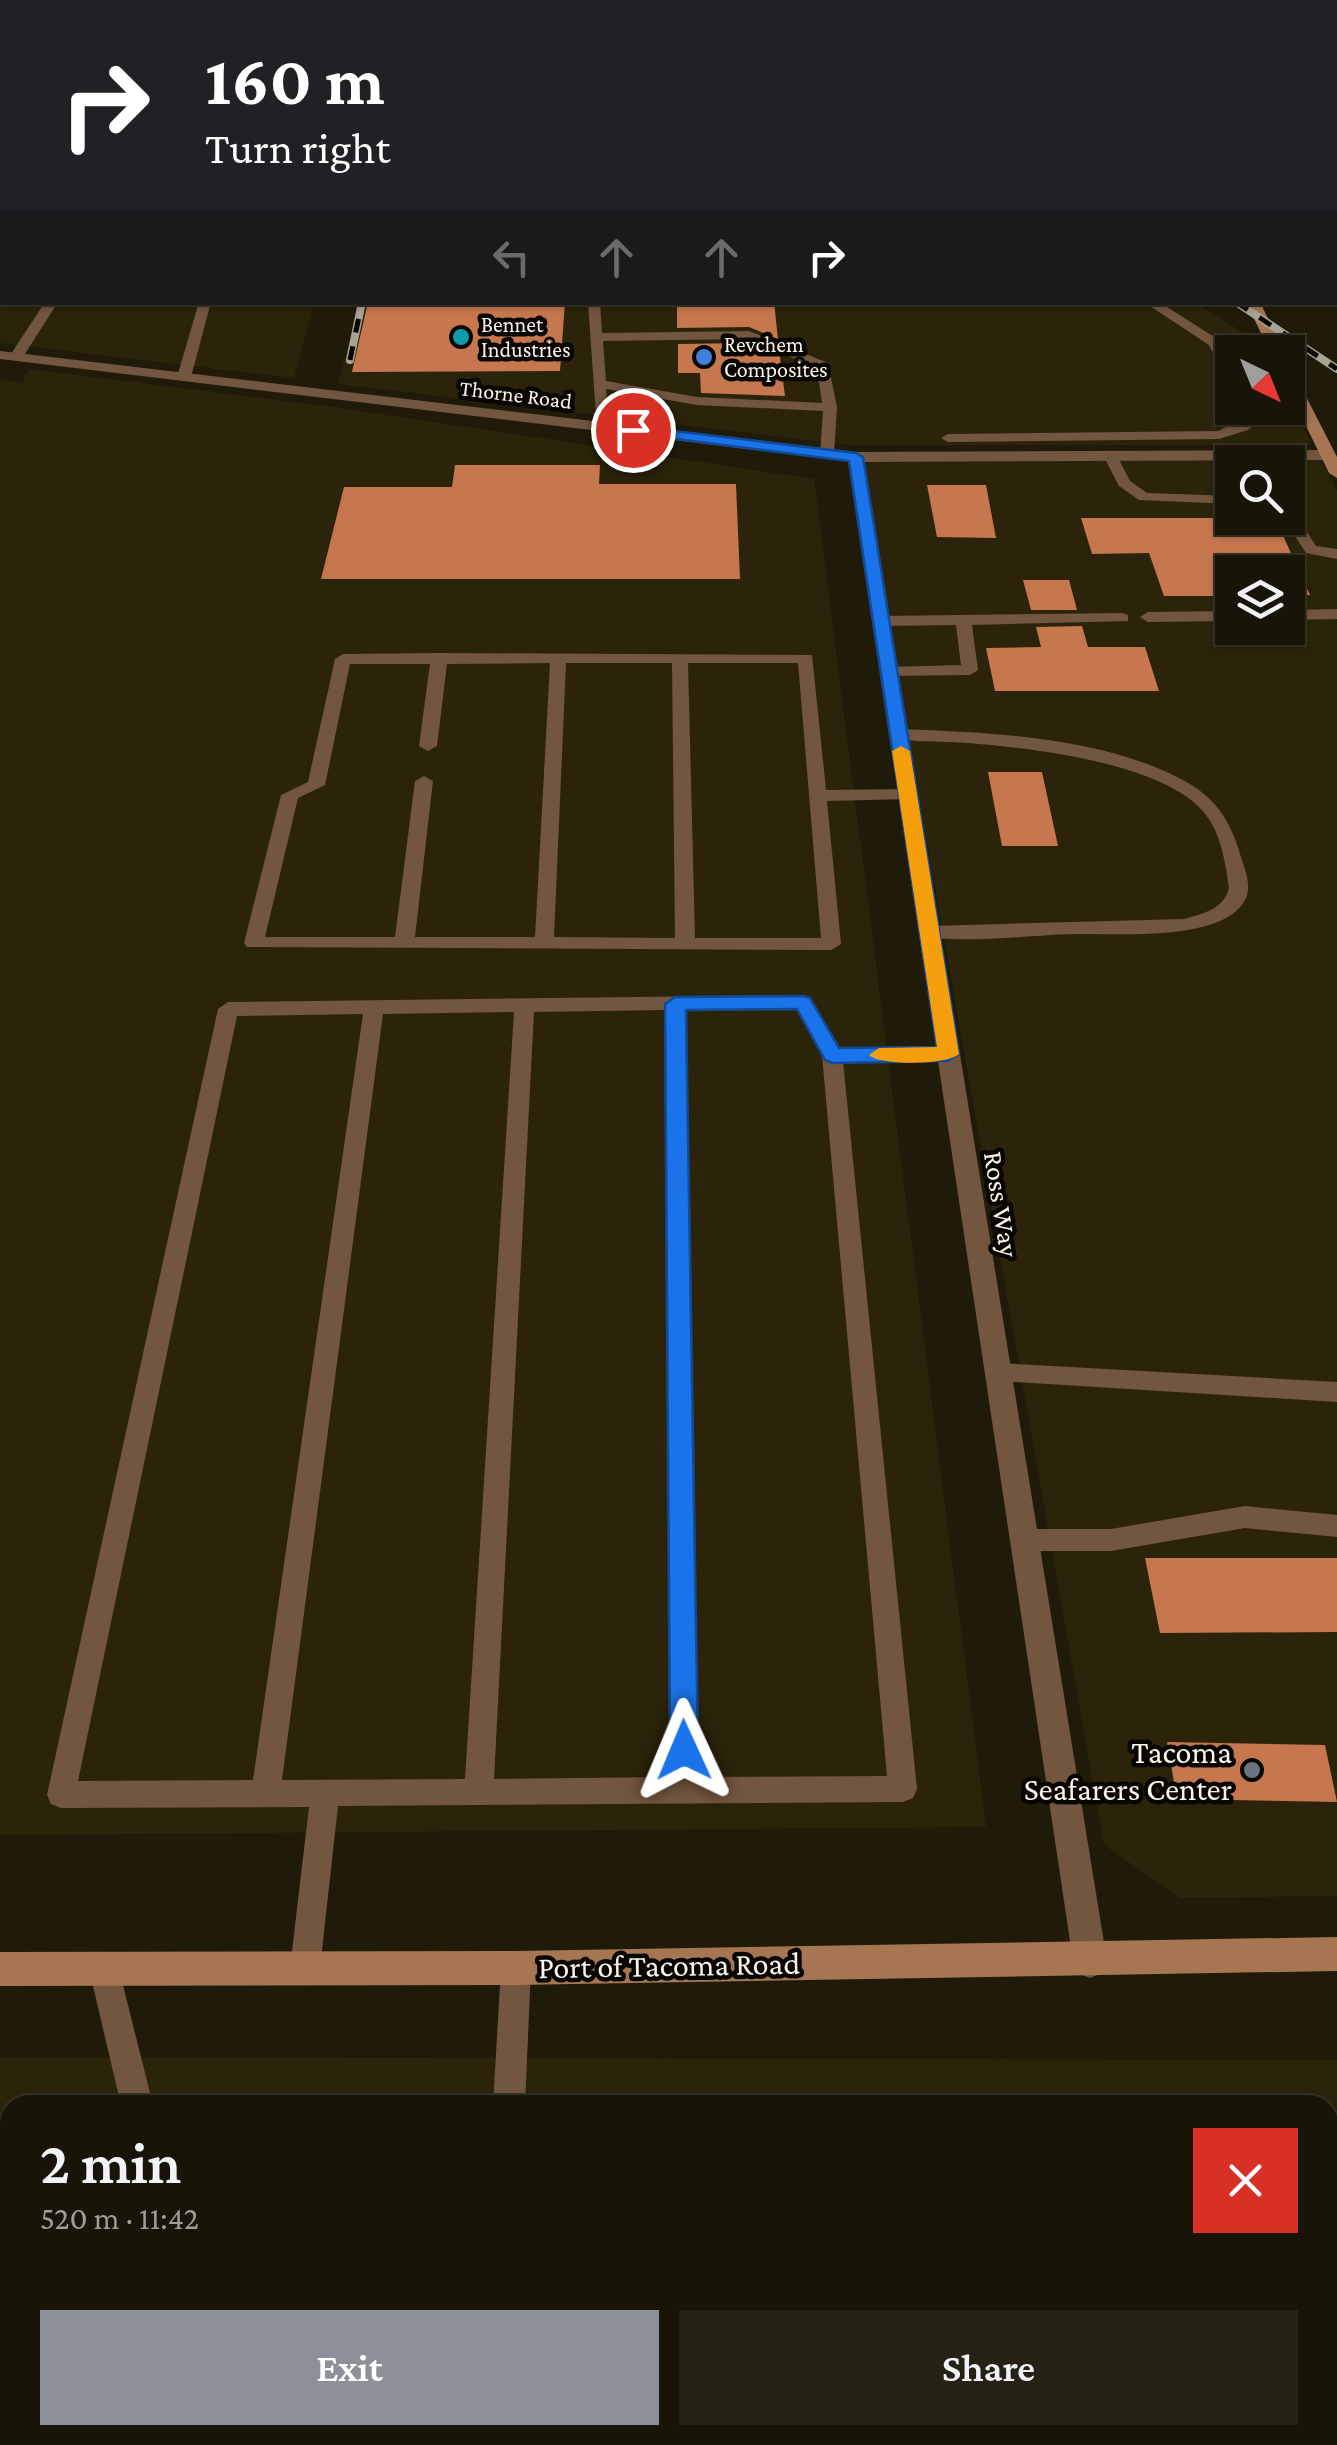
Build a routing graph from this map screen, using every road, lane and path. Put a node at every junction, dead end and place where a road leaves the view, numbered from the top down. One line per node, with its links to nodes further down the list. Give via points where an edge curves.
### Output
1 (50, 305): 9 (lane)
2 (204, 305): 10 (lane)
3 (594, 305): 7 (lane)
4 (1155, 305): 8 (lane)
5 (1254, 305): 6 (main road)
6 (1269, 335)
7 (597, 336): 11 (lane); 12 (lane, via 749,335 823,366)
8 (1215, 345)
9 (8, 356): 10 (street, Thorne Road)
10 (184, 377): 16 (street, Thorne Road)
11 (598, 384): 12 (lane, via 697,401); 16 (lane)
12 (830, 407): 18 (lane)
13 (1305, 413): 14 (main road)
14 (1307, 417): 19 (main road)
15 (1243, 425): 17 (lane, via 1219,435)
16 (602, 427): 18 (street, Thorne Road)
17 (948, 438)
18 (827, 454): 20 (street, Thorne Road)
19 (1332, 456): 21 (street, Thorne Road); 22 (main road)
20 (856, 457): 21 (street, Thorne Road); 32 (street, Ross Way)
21 (1111, 457): 23 (lane, via 1124,483 1144,498)
22 (1337, 473)
23 (1215, 500)
24 (1302, 535): 25 (lane, via 1311,550)
25 (1337, 554)
26 (1337, 614): 27 (lane)
27 (1305, 615)
28 (1215, 616): 29 (lane)
29 (1148, 617)
30 (1122, 618): 31 (lane)
31 (963, 620): 32 (lane); 36 (lane, via 970,670)
32 (881, 621): 36 (street, Ross Way)
33 (438, 658): 34 (lane); 38 (lane); 43 (lane, via 343,658 316,785 290,795 254,944)
34 (558, 658): 35 (lane); 44 (lane)
35 (680, 658): 41 (lane, via 806,658); 45 (lane)
36 (889, 672): 37 (street, Ross Way)
37 (898, 734): 40 (street, Ross Way); 42 (lane, via 1009,741 1140,768 1207,804 1221,823 1240,884 1234,904 1217,918 1184,925)
38 (428, 746)
39 (424, 781): 43 (lane)
40 (908, 794): 41 (lane); 42 (street, Ross Way)
41 (820, 796): 45 (lane, via 831,944)
42 (929, 932): 49 (street, Ross Way)
43 (404, 944): 44 (lane)
44 (544, 944): 45 (lane)
45 (686, 944)
46 (675, 1004): 47 (lane); 50 (lane, via 803,1002); 55 (lane)
47 (524, 1006): 48 (lane); 57 (lane)
48 (374, 1008): 58 (lane); 58 (lane, via 228,1009 61,1796)
49 (948, 1054): 50 (lane); 51 (street, Ross Way)
50 (832, 1056): 55 (lane, via 902,1788)
51 (998, 1372): 52 (lane); 54 (street, Ross Way)
52 (1337, 1392)
53 (1337, 1526): 54 (lane, via 1245,1517 1111,1540)
54 (1024, 1540): 60 (street, Ross Way)
55 (684, 1790): 57 (lane)
56 (325, 1791): 57 (lane); 58 (lane); 61 (lane)
57 (479, 1791)
58 (266, 1792)
59 (1337, 1954): 60 (main road, Port of Tacoma Road)
60 (1090, 1961): 62 (main road, Port of Tacoma Road)
61 (305, 1968): 62 (main road, Port of Tacoma Road); 64 (main road, Port of Tacoma Road)
62 (516, 1968): 66 (lane)
63 (0, 1969): 64 (main road, Port of Tacoma Road)
64 (104, 1969): 65 (lane)
65 (135, 2095)
66 (510, 2095)

